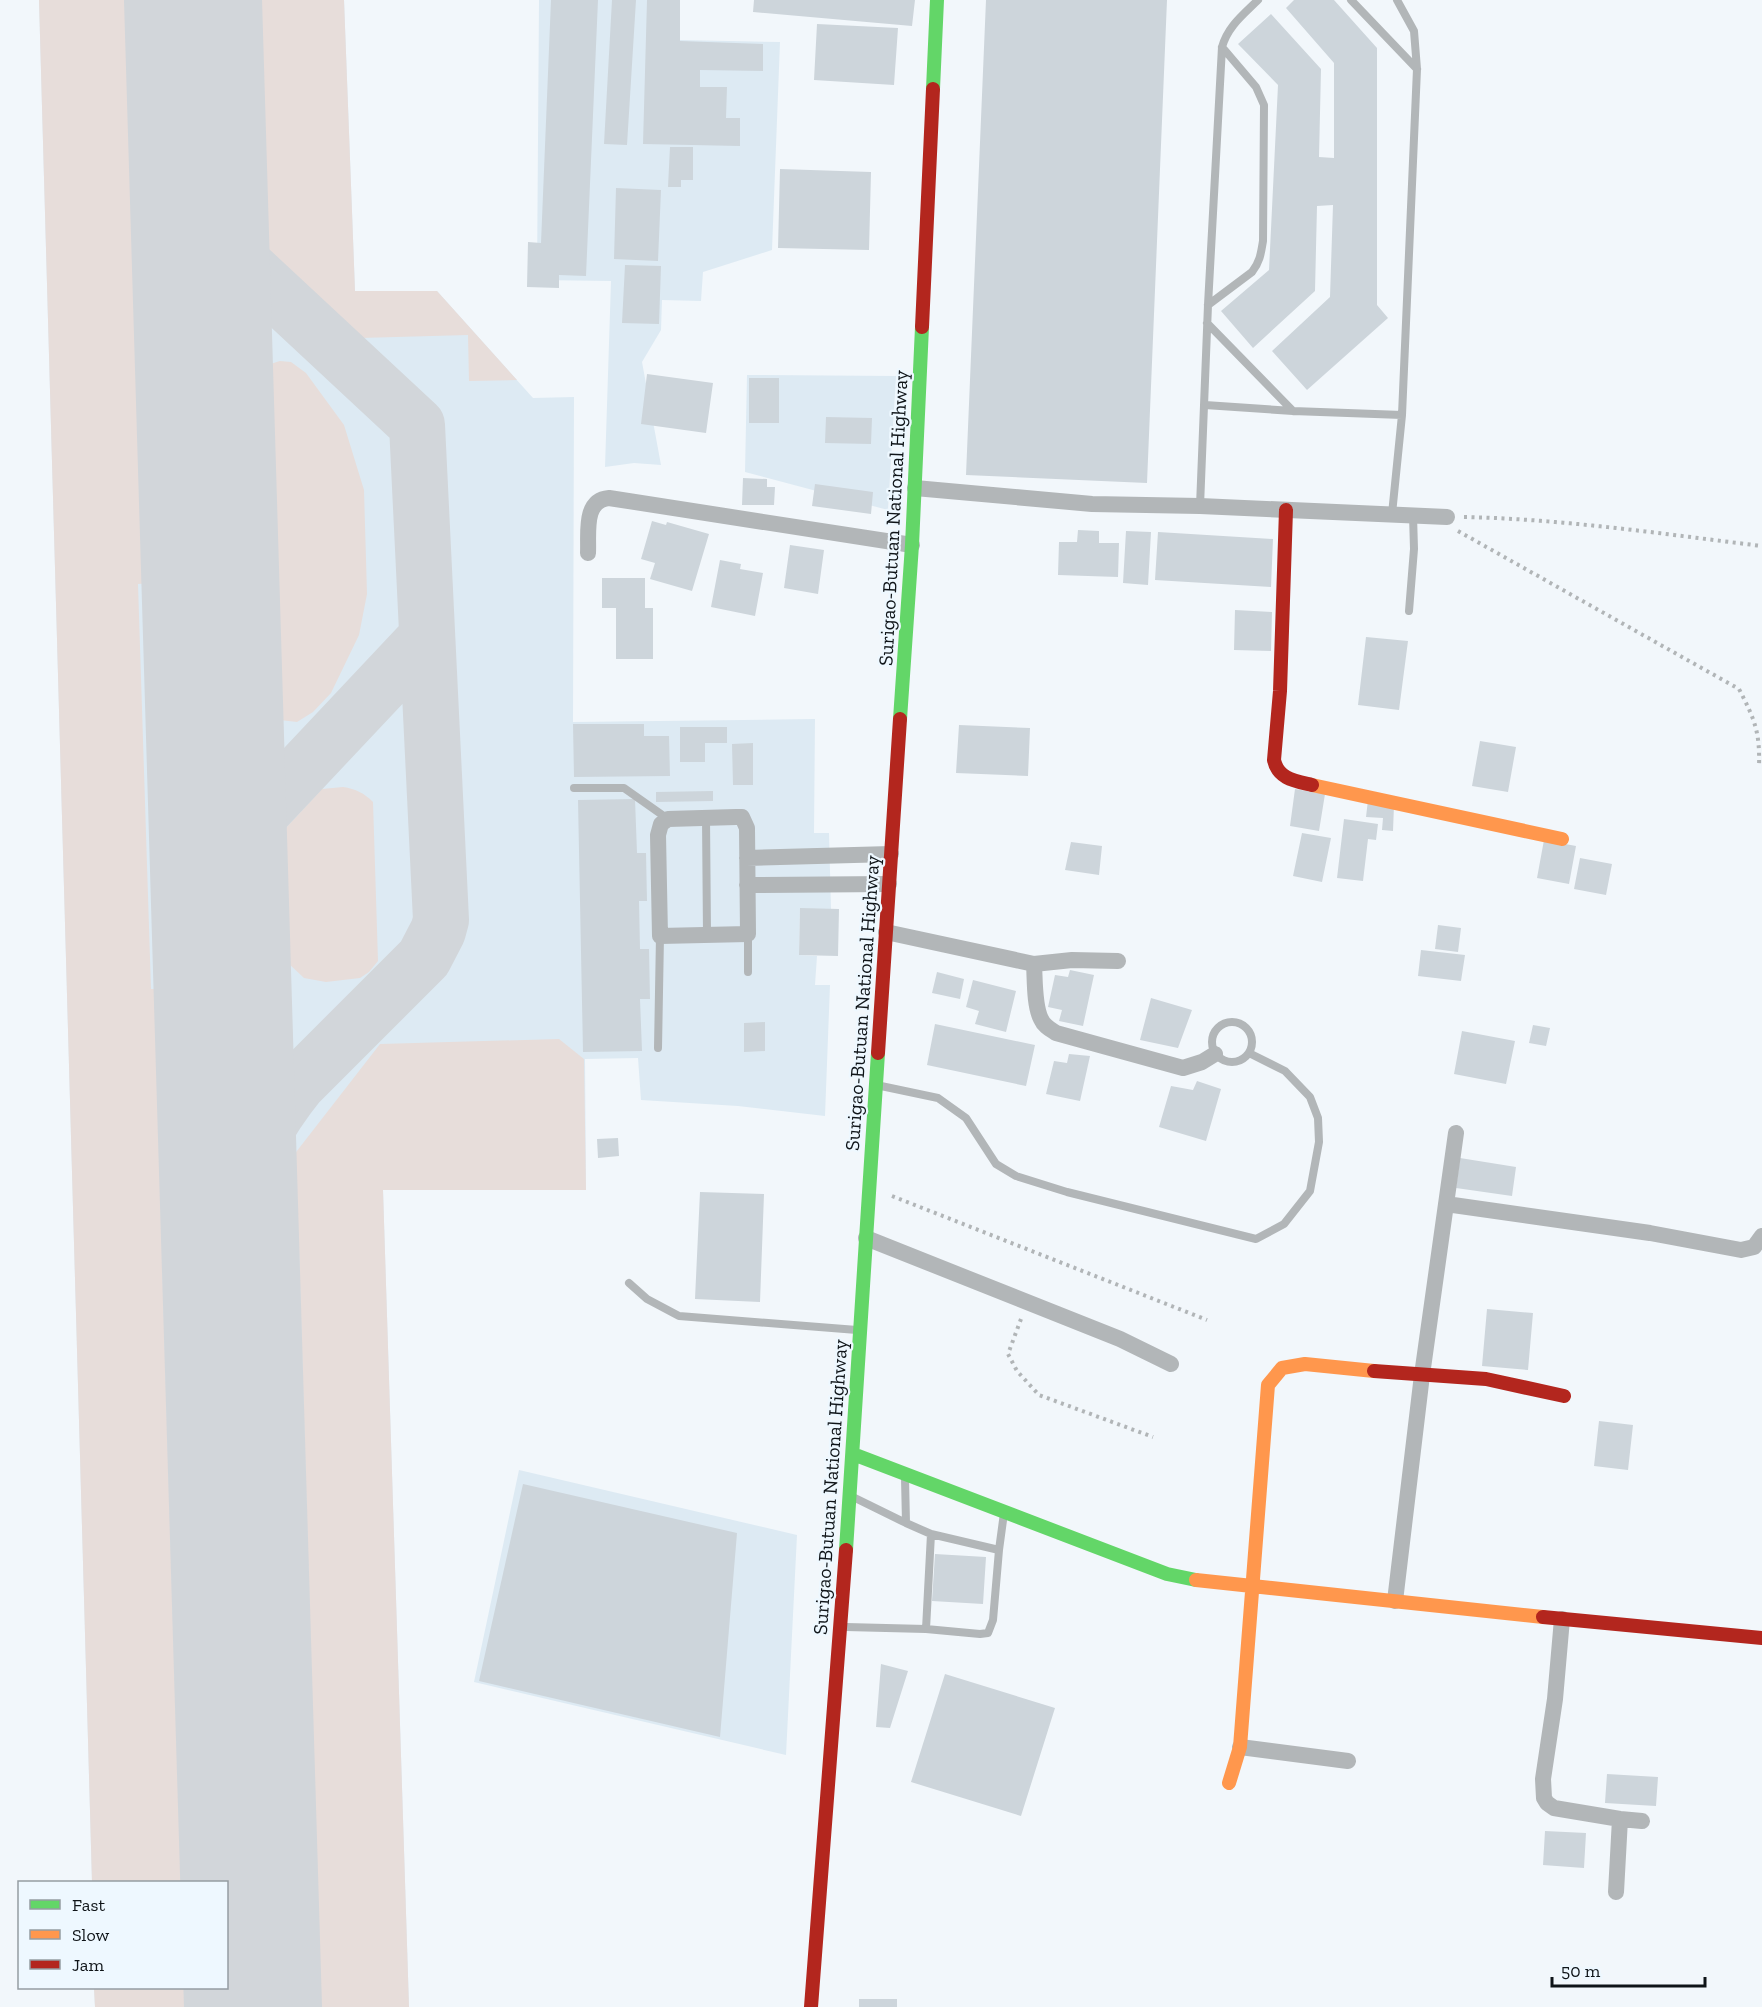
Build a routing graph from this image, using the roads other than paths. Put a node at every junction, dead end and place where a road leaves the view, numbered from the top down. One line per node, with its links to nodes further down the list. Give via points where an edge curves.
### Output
1 (937, 0): 12 (main road, Surigao-Butuan National Highway)
2 (1258, 0): 5 (lane, via 1232,25)
3 (1351, 0): 6 (lane)
4 (1397, 0): 6 (lane, via 1414,31)
5 (1222, 47): 7 (lane); 7 (lane, via 1256,87 1264,105 1263,241 1261,256 1252,272)
6 (1417, 69): 11 (lane)
7 (1208, 305): 8 (lane)
8 (1207, 323): 9 (lane); 10 (lane)
9 (1205, 405): 10 (lane); 13 (lane)
10 (1293, 411): 11 (lane)
11 (1402, 415): 15 (lane)
12 (915, 488): 13 (street, via 1092,504); 18 (main road, Surigao-Butuan National Highway)
13 (1200, 506): 14 (street)
14 (1286, 510): 15 (street); 24 (main road, via 1274,760 1278,773 1303,783)
15 (1392, 514): 16 (street)
16 (1413, 515): 17 (street); 20 (lane)
17 (1439, 516)
18 (912, 545): 19 (street, via 609,498 596,501 592,507); 25 (main road, Surigao-Butuan National Highway)
19 (588, 554)
20 (1409, 612)
21 (574, 788): 23 (lane, via 624,788)
22 (706, 818): 23 (street); 26 (street, via 741,818 747,828); 31 (lane)
23 (668, 819): 32 (street, via 661,824 658,835)
24 (1562, 839)
25 (891, 854): 26 (street); 27 (main road, Surigao-Butuan National Highway)
26 (747, 858): 28 (street)
27 (889, 884): 28 (street); 29 (main road, Surigao-Butuan National Highway)
28 (747, 885): 30 (street)
29 (886, 932): 34 (street); 39 (main road, Surigao-Butuan National Highway)
30 (748, 934): 31 (street); 35 (lane)
31 (707, 935): 32 (street)
32 (660, 936): 36 (lane)
33 (1118, 961): 34 (street)
34 (1034, 964): 38 (street, via 1041,1020 1056,1033 1183,1068)
35 (748, 972)
36 (658, 1048)
37 (1249, 1053): 38 (lane, via 1232,1062); 38 (lane, via 1251,1034 1242,1024 1228,1022 1213,1034); 39 (lane, via 1285,1071 1310,1097 1319,1134 1310,1191 1284,1224 1256,1239 1017,1176 996,1164 966,1118 938,1098)
38 (1215, 1054)
39 (875, 1084): 43 (main road, Surigao-Butuan National Highway)
40 (1456, 1133): 41 (street)
41 (1446, 1204): 42 (street, via 1741,1250 1754,1247); 47 (street)
42 (1762, 1236)
43 (866, 1238): 45 (main road, Surigao-Butuan National Highway); 46 (street, via 1120,1339)
44 (629, 1283): 45 (lane, via 647,1299 679,1316)
45 (860, 1330): 49 (main road, Surigao-Butuan National Highway)
46 (1171, 1364)
47 (1422, 1375): 48 (main road, via 1486,1379); 56 (main road, via 1305,1364 1282,1368 1268,1385); 57 (street)
48 (1564, 1396)
49 (853, 1454): 50 (main road); 51 (main road, Surigao-Butuan National Highway)
50 (904, 1475): 52 (main road); 53 (lane)
51 (850, 1496): 53 (lane); 59 (main road, Surigao-Butuan National Highway)
52 (1004, 1512): 55 (lane); 56 (main road, via 1167,1574)
53 (906, 1523): 54 (lane)
54 (931, 1534): 55 (lane); 60 (lane)
55 (999, 1550): 60 (lane, via 993,1620 988,1633)
56 (1252, 1588): 57 (main road); 62 (main road)
57 (1395, 1601): 58 (main road)
58 (1562, 1620): 61 (main road); 65 (street, via 1544,1798 1554,1808)
59 (839, 1627): 60 (lane); 68 (main road, Surigao-Butuan National Highway)
60 (926, 1629)
61 (1762, 1638)
62 (1240, 1747): 63 (street); 64 (main road)
63 (1348, 1761)
64 (1229, 1783)
65 (1620, 1819): 66 (street); 67 (street)
66 (1642, 1821)
67 (1616, 1892)
68 (811, 2007)

